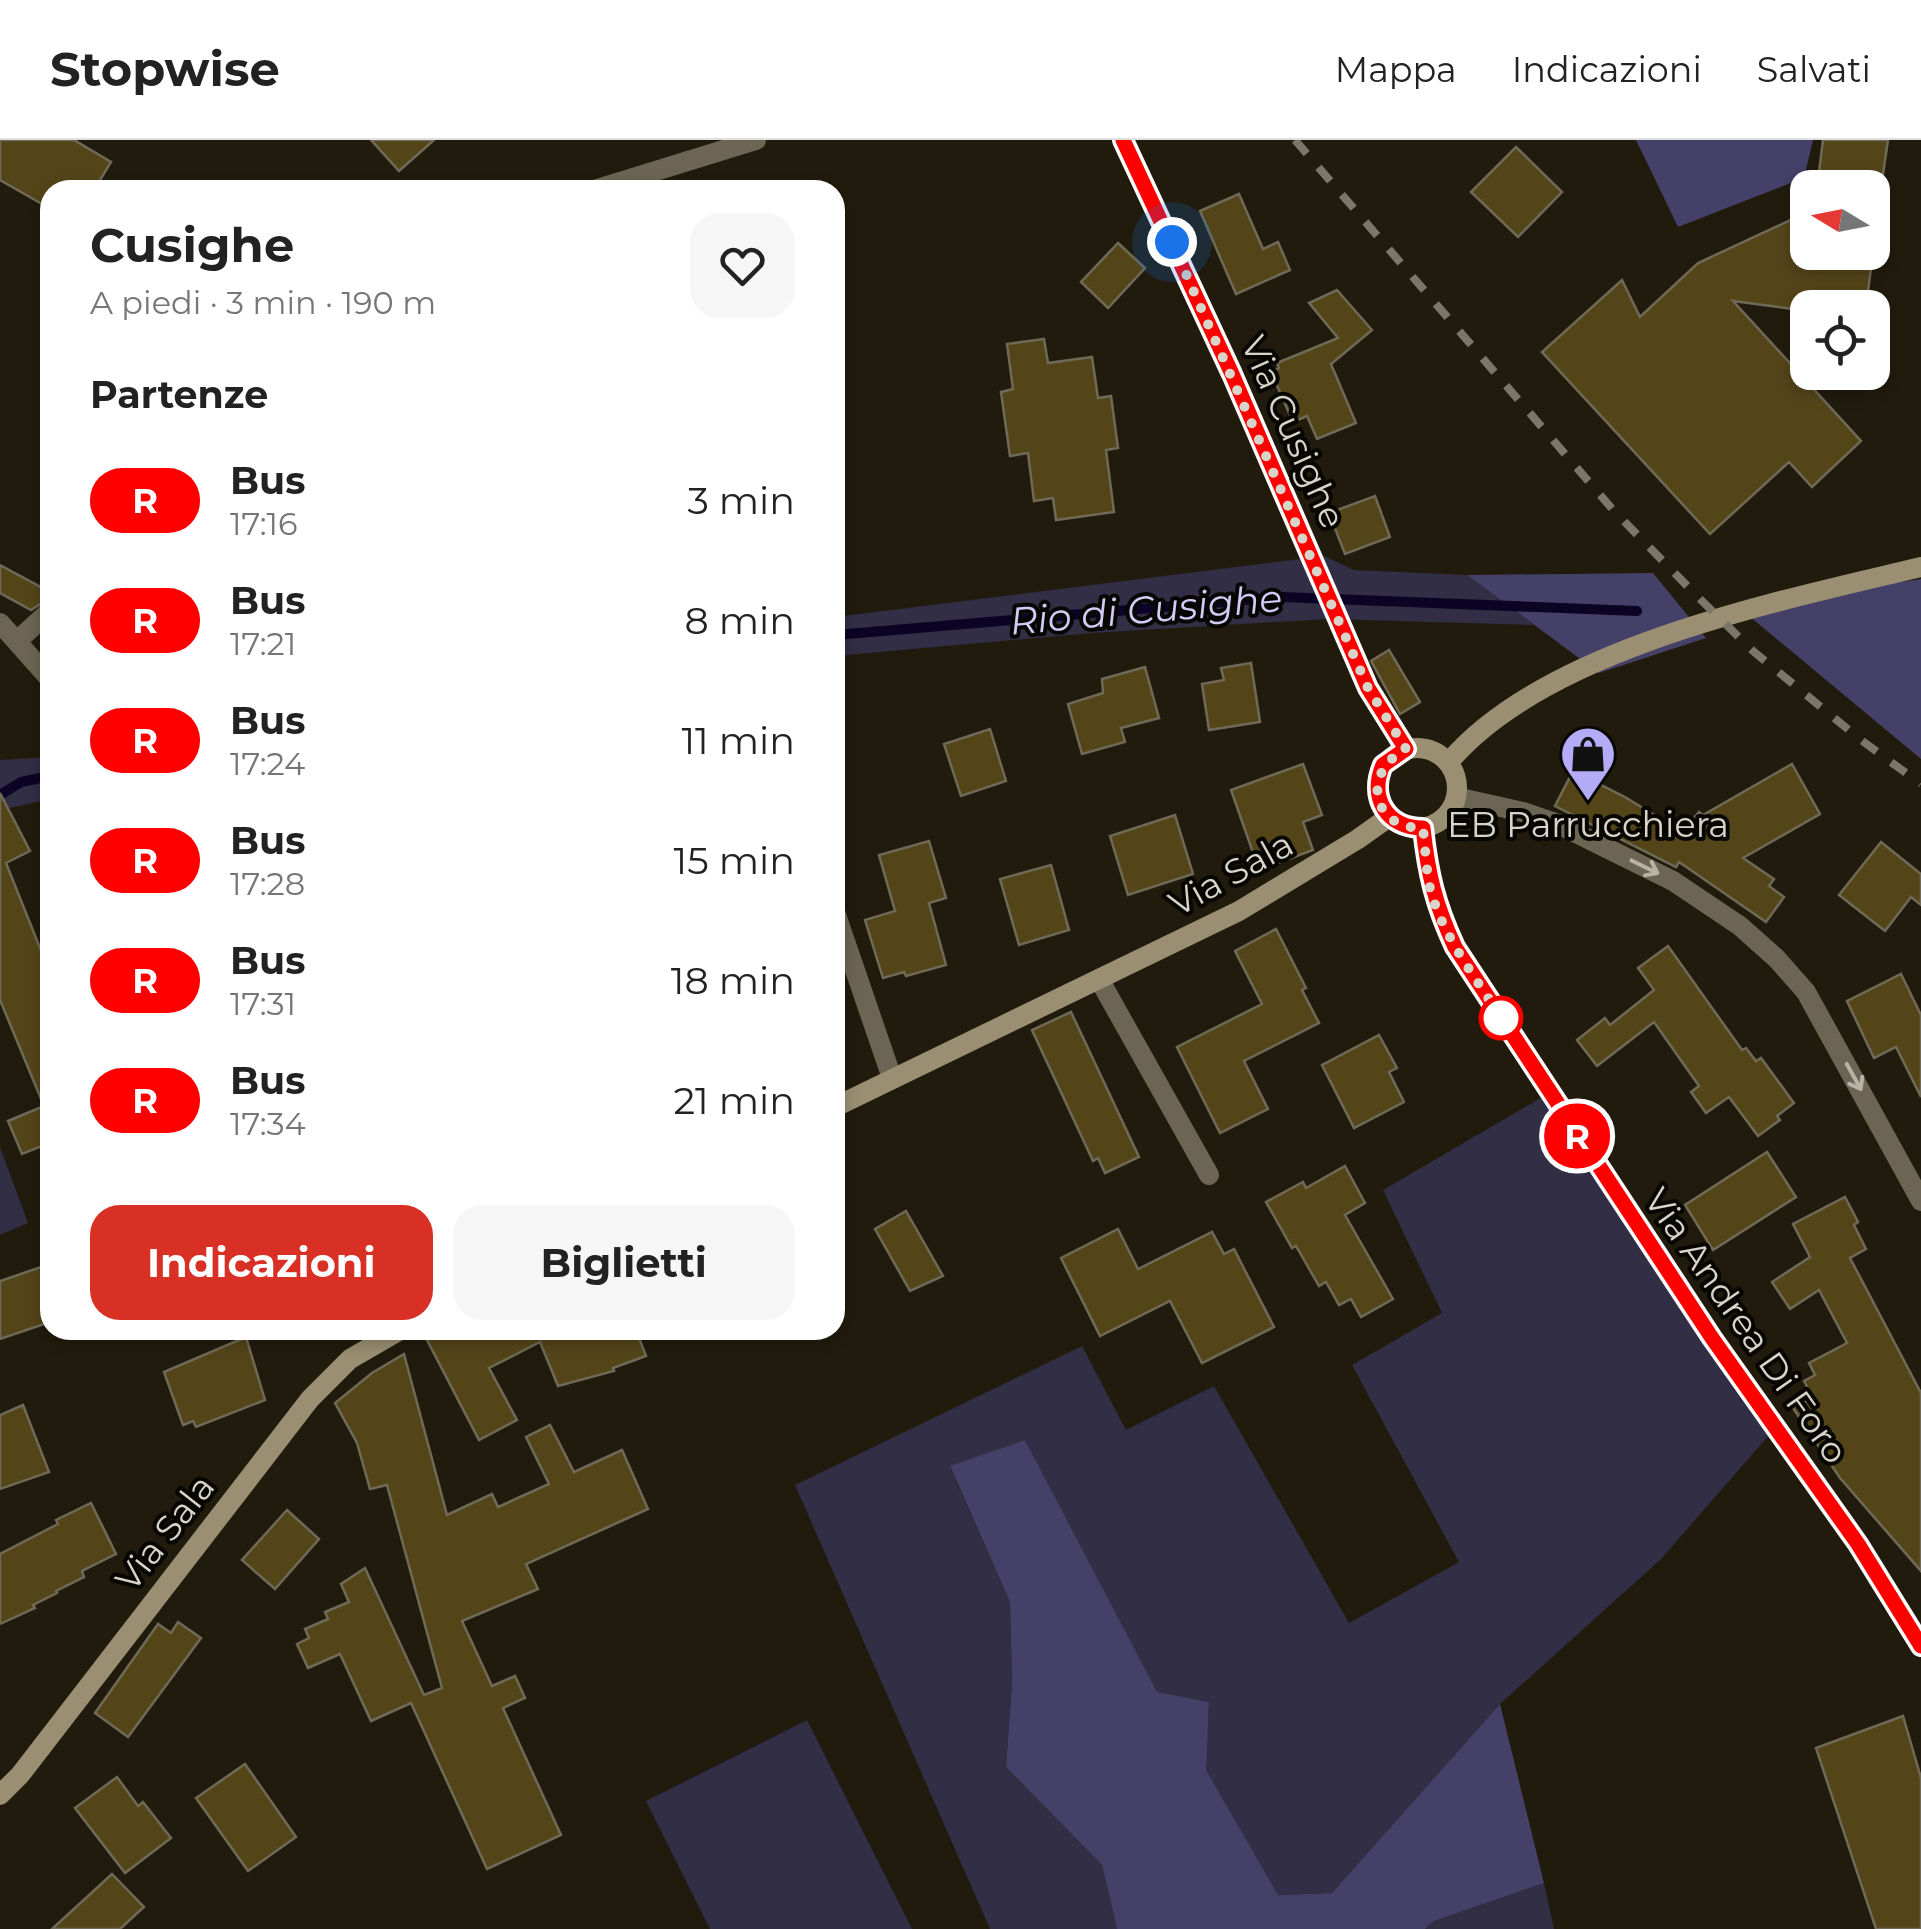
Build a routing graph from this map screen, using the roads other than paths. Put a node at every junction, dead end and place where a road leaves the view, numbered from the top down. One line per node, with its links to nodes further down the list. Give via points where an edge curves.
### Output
1 (756, 140): 3 (street)
2 (1123, 140): 9 (street, Via Cusighe, via 1368,688)
3 (626, 180)
4 (1921, 567): 10 (street, via 1755,607 1612,657 1512,705)
5 (40, 621): 7 (street)
6 (0, 623): 7 (street)
7 (18, 642): 8 (street)
8 (40, 667)
9 (1406, 749): 10 (street, via 1429,749); 12 (street, via 1383,765 1378,778)
10 (1448, 762): 11 (street)
11 (1456, 797): 13 (street, via 1444,818); 19 (street, one-way to 19, via 1558,824 1673,881 1740,926 1806,992)
12 (1389, 817): 13 (street); 15 (street, Via Sala, via 1239,911)
13 (1423, 828): 21 (street, Via Andrea Di Foro, via 1429,883 1455,947)
14 (845, 941): 16 (street)
15 (1099, 979): 16 (street, Via Sala); 18 (street)
16 (892, 1078): 17 (street, Via Sala)
17 (845, 1102)
18 (1209, 1175)
19 (1921, 1201)
20 (383, 1340): 22 (street, Via Sala, via 350,1359 310,1399)
21 (1921, 1646)
22 (0, 1795)

